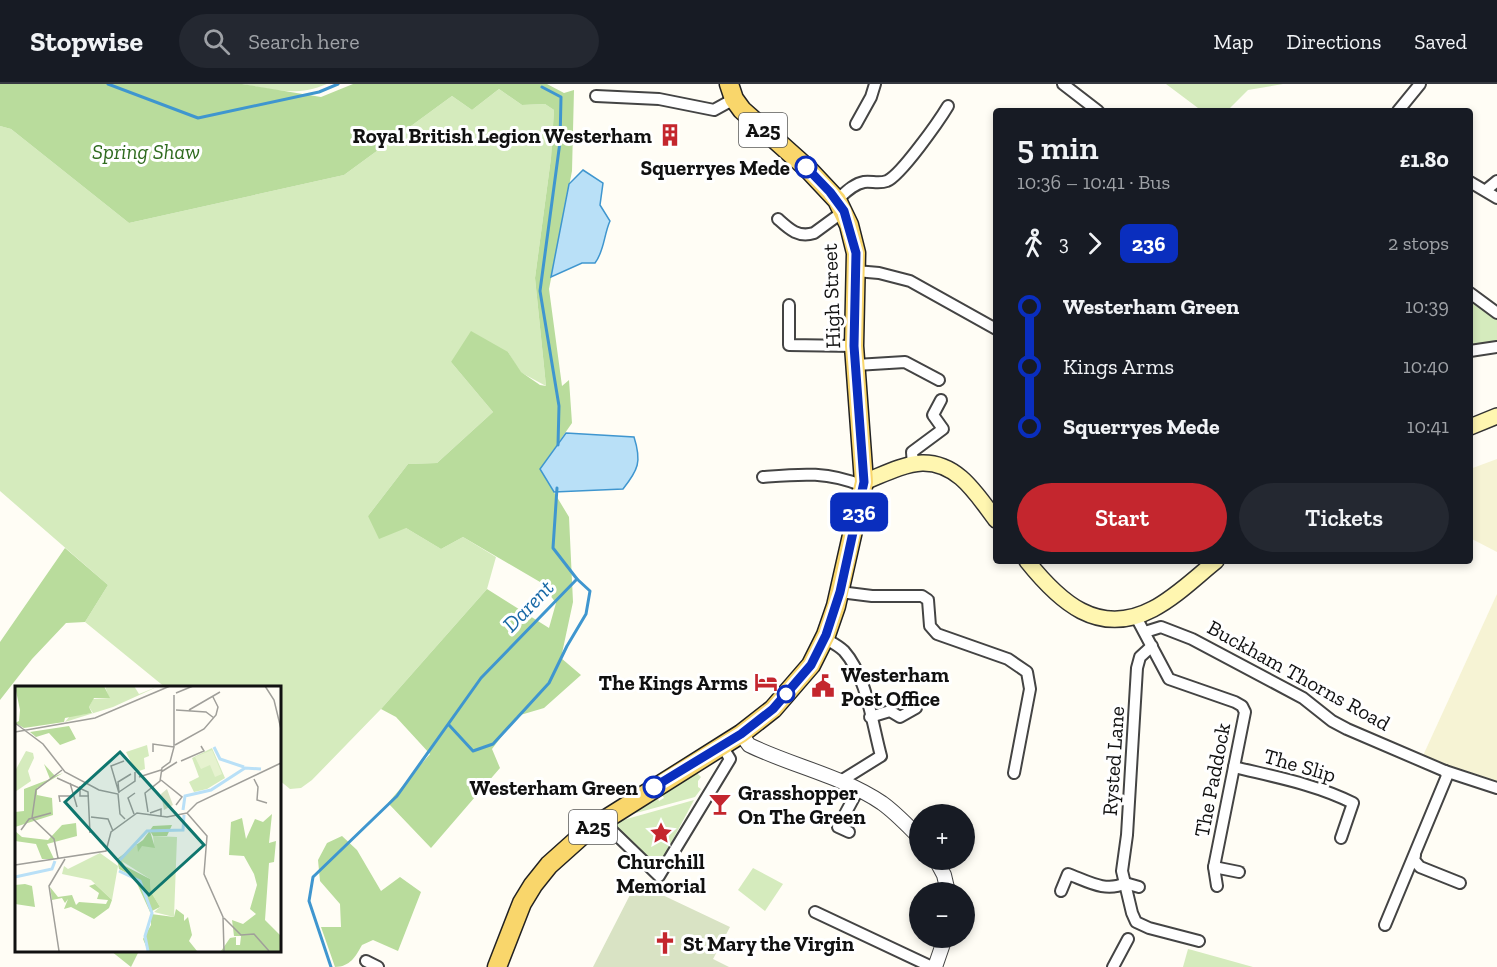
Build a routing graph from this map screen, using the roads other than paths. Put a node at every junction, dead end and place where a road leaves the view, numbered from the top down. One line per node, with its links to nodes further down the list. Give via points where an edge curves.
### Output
1 (875, 84): 9 (street)
2 (1063, 84): 7 (street)
3 (1420, 84): 8 (street)
4 (731, 92): 5 (street, via 714,110 653,98); 14 (main road, High Street / A25, via 762,129)
5 (596, 96)
6 (948, 106): 14 (street, via 936,126 889,180 855,185)
7 (1094, 108)
8 (1400, 108)
9 (856, 124)
10 (1497, 181): 12 (street)
11 (1473, 184): 12 (street)
12 (1486, 190): 13 (street)
13 (1497, 198)
14 (841, 205): 15 (street, via 814,233 793,232); 16 (main road, High Street / A25, via 852,238)
15 (778, 219)
16 (856, 271): 20 (street, via 910,281); 21 (main road, High Street / A25)
17 (1473, 296): 19 (street)
18 (789, 305): 21 (street, via 789,345)
19 (1497, 313)
20 (993, 327)
21 (854, 346): 24 (main road, High Street / A25)
22 (1497, 347): 23 (street)
23 (1473, 351)
24 (856, 365): 25 (street, via 905,362); 31 (main road, High Street / A25)
25 (939, 380)
26 (941, 400): 29 (street, via 933,414 943,429 912,452)
27 (1497, 416): 28 (main road)
28 (1473, 426)
29 (912, 465): 31 (main road); 32 (main road, via 938,465 960,476)
30 (763, 477): 31 (street, via 811,473)
31 (864, 484): 35 (main road, A25)
32 (993, 514)
33 (1030, 564): 36 (main road, via 1054,593 1090,616)
34 (1212, 564): 36 (main road, via 1154,609)
35 (840, 592): 38 (main road, A25); 46 (street, via 922,596 928,600 930,626 937,634 1008,659 1028,672 1030,689)
36 (1136, 617): 37 (street, The Paddock)
37 (1145, 632): 39 (street, The Paddock); 45 (street, Buckham Thorns Road, via 1161,627 1183,635 1303,698 1347,729)
38 (824, 638): 41 (street, via 845,652 867,695); 42 (main road, A25, via 811,665 792,688)
39 (1152, 646): 44 (street, The Paddock, via 1169,679 1242,706 1244,720); 57 (street, Rysted Lane, via 1140,657 1137,668 1122,871)
40 (916, 708): 41 (street, via 900,717 890,711)
41 (870, 717): 47 (street, via 881,756)
42 (741, 734): 43 (main road, A25); 47 (street, via 749,745 761,751)
43 (722, 746): 50 (main road, A25); 50 (street, via 730,759 659,876)
44 (1234, 767): 53 (street, The Slip, via 1304,783 1353,803); 55 (street, The Paddock)
45 (1445, 771): 48 (street, Buckham Thorns Road); 54 (street, via 1447,776)
46 (1014, 773)
47 (843, 783): 49 (street)
48 (1497, 788)
49 (858, 790): 51 (street, via 882,803); 52 (street, via 838,827)
50 (602, 821): 69 (main road, A25, via 558,854 536,879 522,903)
51 (909, 826)
52 (849, 832)
53 (1341, 838)
54 (1415, 855): 58 (street, via 1420,867); 63 (street)
55 (1214, 867): 56 (street, The Paddock); 59 (street, The Paddock)
56 (1239, 872)
57 (1125, 883): 60 (street); 61 (street, via 1107,888 1068,874); 65 (street, Rysted Lane, via 1136,922)
58 (1460, 883)
59 (1217, 886)
60 (1139, 887)
61 (1061, 891)
62 (815, 912): 70 (street)
63 (1385, 925)
64 (1128, 939): 71 (street)
65 (1199, 941)
66 (941, 948): 70 (street)
67 (366, 961): 68 (street)
68 (378, 967)
69 (497, 967)
70 (934, 967)
71 (1113, 967)

